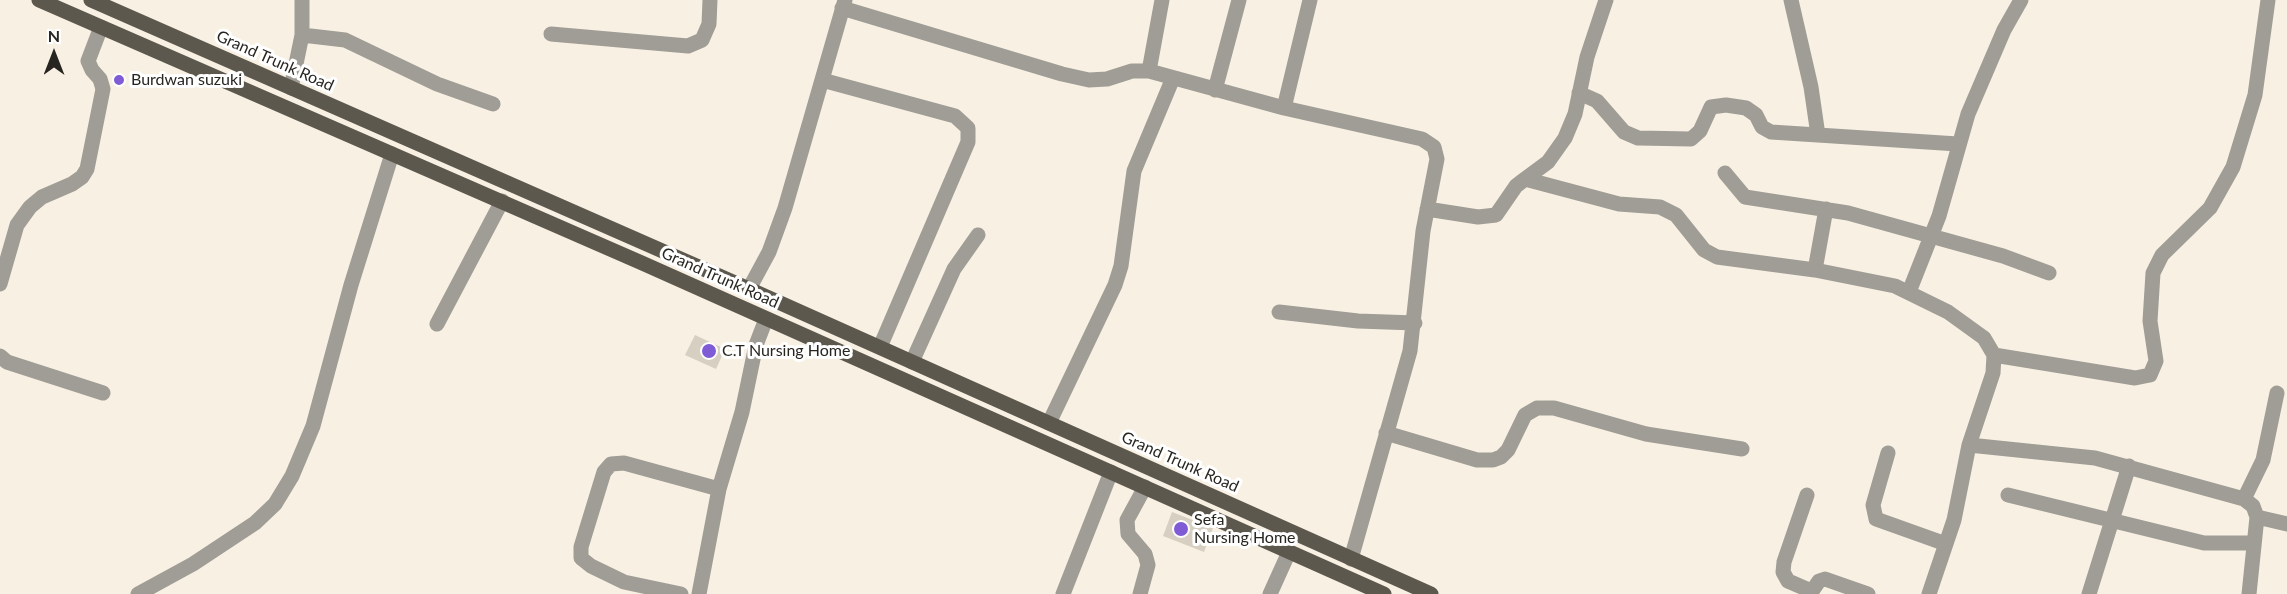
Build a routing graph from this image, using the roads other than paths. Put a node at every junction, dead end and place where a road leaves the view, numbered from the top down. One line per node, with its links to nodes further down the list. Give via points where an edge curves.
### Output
1 (39, 0): 13 (main road, Grand Trunk Road)
2 (91, 0): 19 (main road, Grand Trunk Road)
3 (302, 0): 15 (street)
4 (710, 0): 14 (street, via 709,24 702,40 688,46)
5 (1162, 0): 16 (street)
6 (1239, 0): 20 (street)
7 (1310, 0): 23 (street)
8 (1606, 0): 21 (street)
9 (1791, 0): 24 (street)
10 (2021, 0): 25 (street, via 1988,65)
11 (2268, 0): 44 (street, via 2255,94 2233,167 2210,208 2162,255 2153,273 2150,321 2156,361 2150,375 2135,378)
12 (844, 4): 16 (street, via 954,43 1089,80); 18 (street)
13 (101, 27): 26 (main road, Grand Trunk Road); 36 (street, via 88,61 102,89 87,169 72,184 42,197 30,207 17,225)
14 (550, 34)
15 (302, 35): 19 (street); 22 (street, via 345,40 437,84)
16 (1149, 71): 17 (street)
17 (1173, 78): 20 (street); 49 (street, via 1134,171 1115,285)
18 (822, 80): 37 (street, via 785,208 769,252); 43 (street, via 955,116 968,128 968,142)
19 (291, 88): 37 (main road, Grand Trunk Road)
20 (1215, 90): 23 (street)
21 (1579, 93): 24 (street, via 1597,101 1624,132 1638,138 1691,139 1700,131 1711,108 1726,105 1756,114 1762,127 1771,132); 28 (street, via 1565,138 1548,162)
22 (493, 104)
23 (1284, 108): 30 (street, via 1422,139 1434,147 1437,159)
24 (1818, 135): 25 (street)
25 (1958, 144): 33 (street)
26 (392, 154): 29 (main road, Grand Trunk Road); 70 (street, via 313,426 292,476 275,504 255,523)
27 (1725, 173): 31 (street, via 1745,197)
28 (1525, 179): 30 (street, via 1496,215 1478,217); 34 (street, via 1619,204 1660,207 1676,215 1704,250 1717,258)
29 (502, 201): 40 (main road, Grand Trunk Road); 42 (street)
30 (1427, 208): 41 (street)
31 (1826, 209): 33 (street); 34 (street)
32 (978, 234): 46 (street, via 954,269)
33 (1932, 237): 35 (street, via 2024,262); 38 (street)
34 (1815, 270): 38 (street)
35 (2049, 273)
36 (0, 284)
37 (749, 289): 43 (main road, Grand Trunk Road)
38 (1909, 292): 44 (street, via 1948,312 1984,338)
39 (1279, 312): 41 (street)
40 (766, 319): 55 (main road, Grand Trunk Road); 57 (street)
41 (1414, 323): 50 (street, via 1410,351)
42 (437, 324)
43 (880, 348): 46 (main road, Grand Trunk Road)
44 (1994, 355): 51 (street, via 1993,373)
45 (0, 356): 47 (street, via 7,362)
46 (912, 362): 49 (main road, Grand Trunk Road)
47 (103, 393)
48 (2277, 393): 60 (street, via 2269,440)
49 (1049, 423): 67 (main road, Grand Trunk Road)
50 (1386, 433): 52 (street, via 1477,460 1493,460 1508,450 1525,415 1537,408 1554,408 1646,434); 67 (street)
51 (1969, 444): 54 (street, via 2065,453); 65 (street)
52 (1742, 449)
53 (1888, 453): 65 (street, via 1872,505 1876,519)
54 (2129, 466): 60 (street); 62 (street)
55 (1111, 472): 56 (main road, Grand Trunk Road); 73 (street)
56 (1145, 487): 66 (main road, Grand Trunk Road); 74 (street, via 1127,520 1128,534 1145,554 1148,565)
57 (719, 489): 71 (street, via 624,463 611,464 604,472 581,558 624,582); 72 (street)
58 (1807, 495): 68 (street, via 1783,572 1788,581)
59 (2008, 495): 62 (street)
60 (2244, 499): 61 (street, via 2253,506)
61 (2257, 517): 63 (street); 64 (street)
62 (2112, 521): 64 (street, via 2204,543); 79 (street)
63 (2287, 524)
64 (2252, 543): 80 (street)
65 (1946, 544): 69 (street)
66 (1289, 552): 75 (street); 76 (main road, Grand Trunk Road)
67 (1351, 559): 77 (main road, Grand Trunk Road)
68 (1810, 592): 78 (street, via 1825,579)
69 (1933, 593)
70 (138, 594)
71 (681, 594)
72 (699, 594)
73 (1063, 594)
74 (1140, 594)
75 (1270, 594)
76 (1384, 594)
77 (1431, 594)
78 (1868, 594)
79 (2089, 594)
80 (2249, 594)

